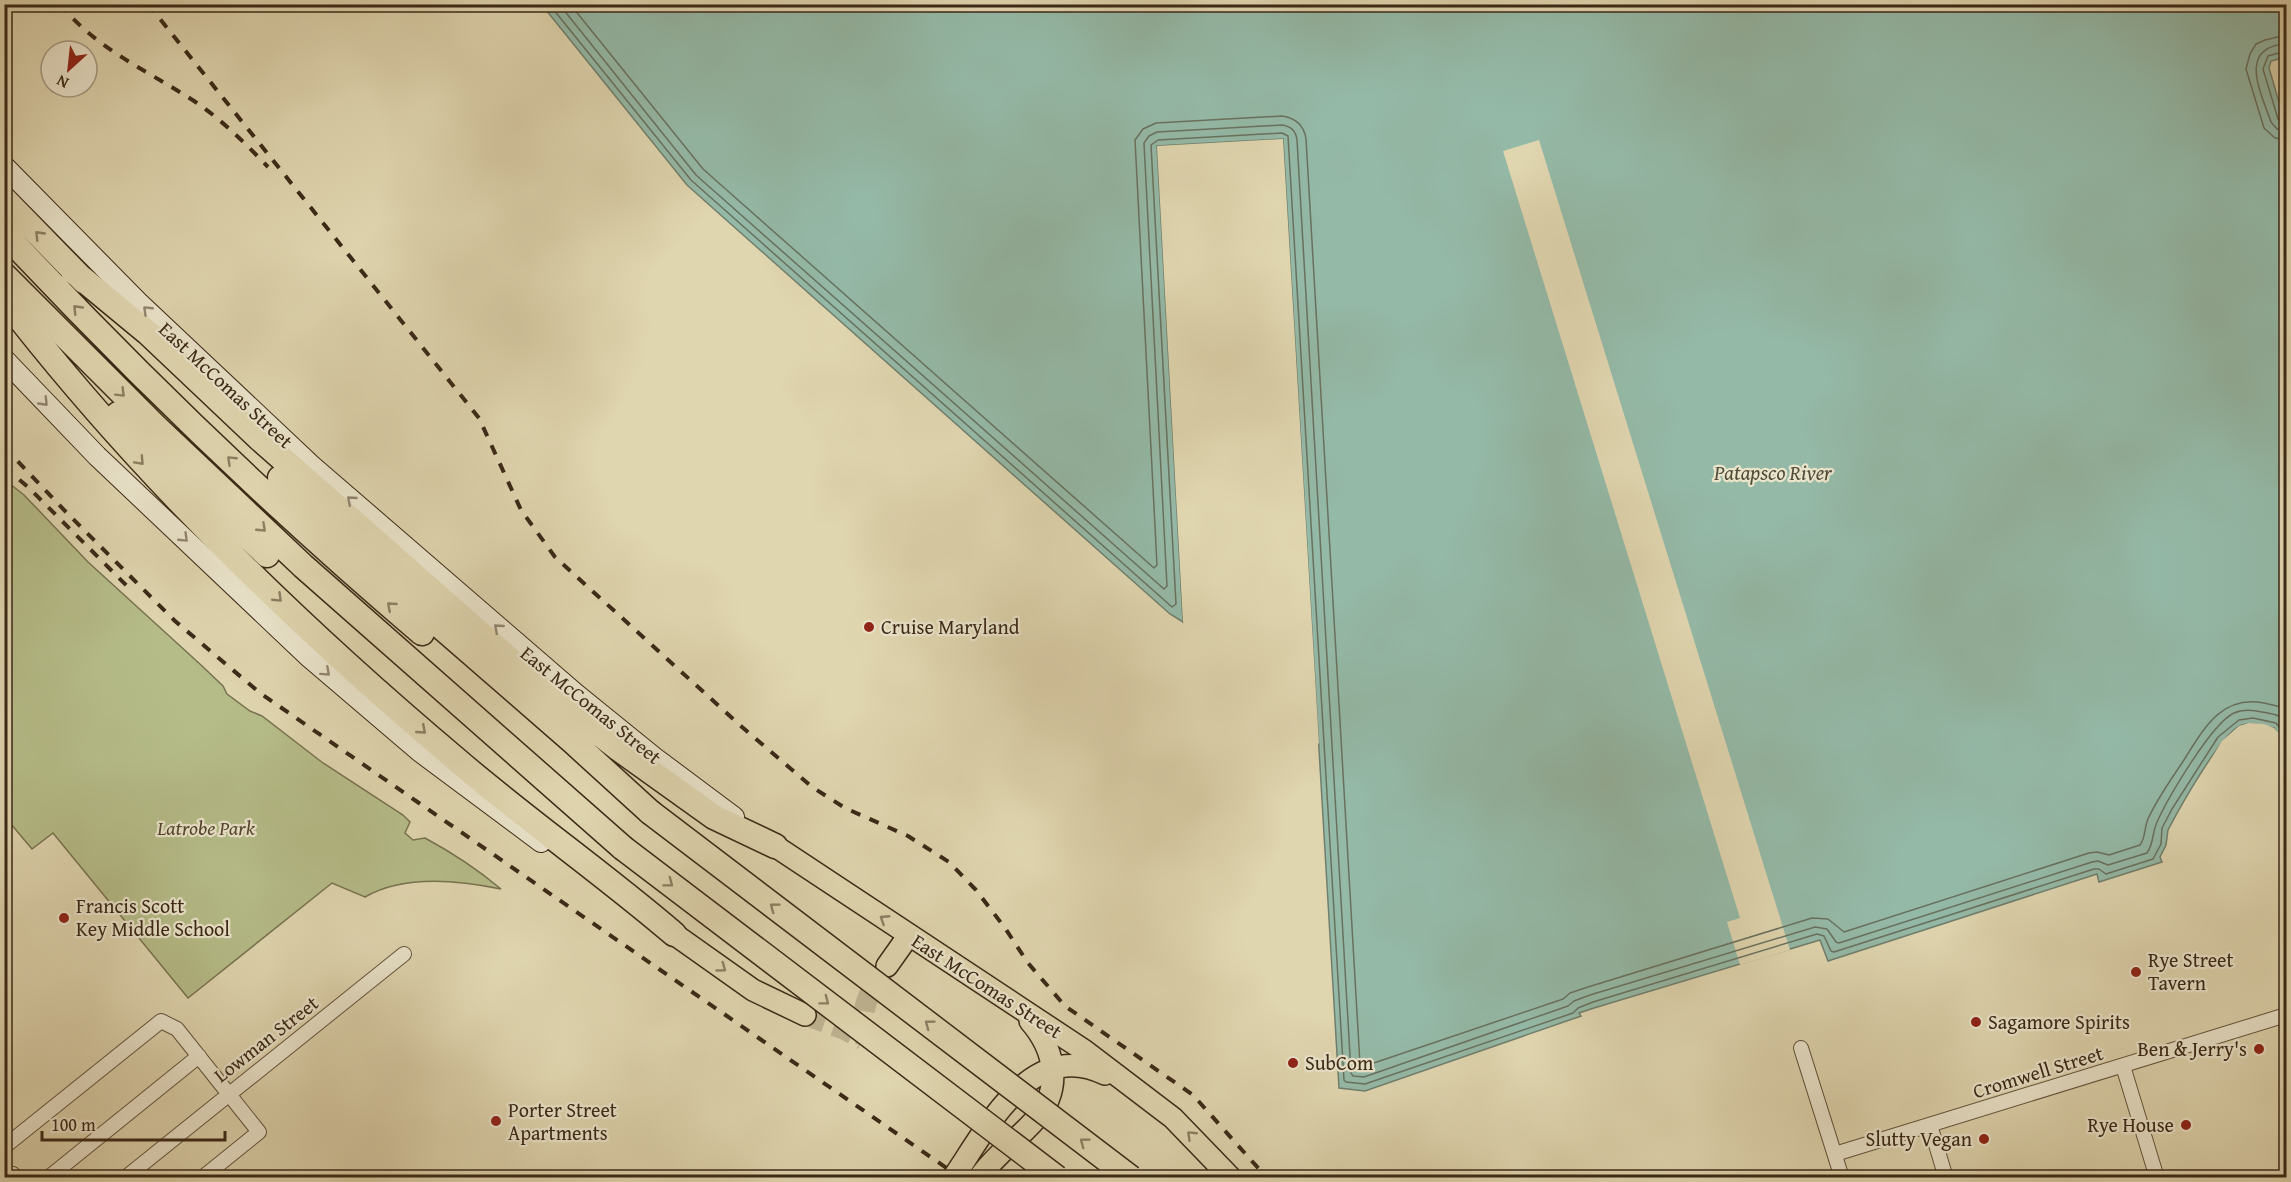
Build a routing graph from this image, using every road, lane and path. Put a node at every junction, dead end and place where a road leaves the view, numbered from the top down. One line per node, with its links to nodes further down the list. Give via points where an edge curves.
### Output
1 (4, 166): 10 (street, East McComas Street, one-way to 1, via 602,716 311,465 146,309)
2 (4, 199): 4 (highway, one-way to 2)
3 (4, 233): 9 (highway, one-way to 3, via 554,743 346,567 195,426)
4 (73, 270): 9 (highway, via 220,420 364,558); 10 (highway, via 550,695 714,817)
5 (4, 275): 11 (highway, one-way to 11, via 303,566)
6 (4, 303): 7 (highway)
7 (21, 320): 11 (highway, via 194,488 351,631 511,768); 12 (highway, one-way to 12, via 73,386 146,467 306,625 459,762)
8 (4, 359): 12 (street, one-way to 12, via 97,456 382,722 625,903)
9 (650, 812): 34 (highway, one-way to 9, bridge)
10 (775, 846): 13 (main road, East McComas Street, one-way to 10)
11 (623, 848): 33 (highway, one-way to 33, bridge)
12 (674, 934): 17 (main road, one-way to 17, via 767,999)
13 (909, 935): 15 (main road); 16 (main road, East McComas Street)
14 (404, 954): 24 (street, Lowman Street)
15 (887, 966)
16 (1018, 1007): 22 (main road, via 1041,1034); 23 (main road, East McComas Street)
17 (805, 1015)
18 (2286, 1015): 21 (street, Cromwell Street)
19 (1801, 1048): 27 (street)
20 (199, 1056): 24 (street); 26 (street, via 177,1029 161,1021); 28 (street)
21 (2123, 1066): 25 (street, Cromwell Street); 38 (street)
22 (1054, 1067): 23 (main road, via 1087,1066); 31 (main road, via 1013,1094); 32 (main road, via 1052,1087 1041,1113)
23 (1128, 1084): 35 (main road, East McComas Street, one-way to 23, via 1173,1118)
24 (229, 1093): 29 (street, Lowman Street); 30 (street, via 259,1132)
25 (1930, 1125): 27 (street, Cromwell Street); 37 (street)
26 (4, 1147)
27 (1835, 1154): 36 (street)
28 (48, 1178)
29 (125, 1178)
30 (202, 1178)
31 (953, 1178)
32 (978, 1178)
33 (1057, 1178)
34 (1131, 1178)
35 (1231, 1178)
36 (1842, 1178)
37 (1946, 1178)
38 (2157, 1178)

